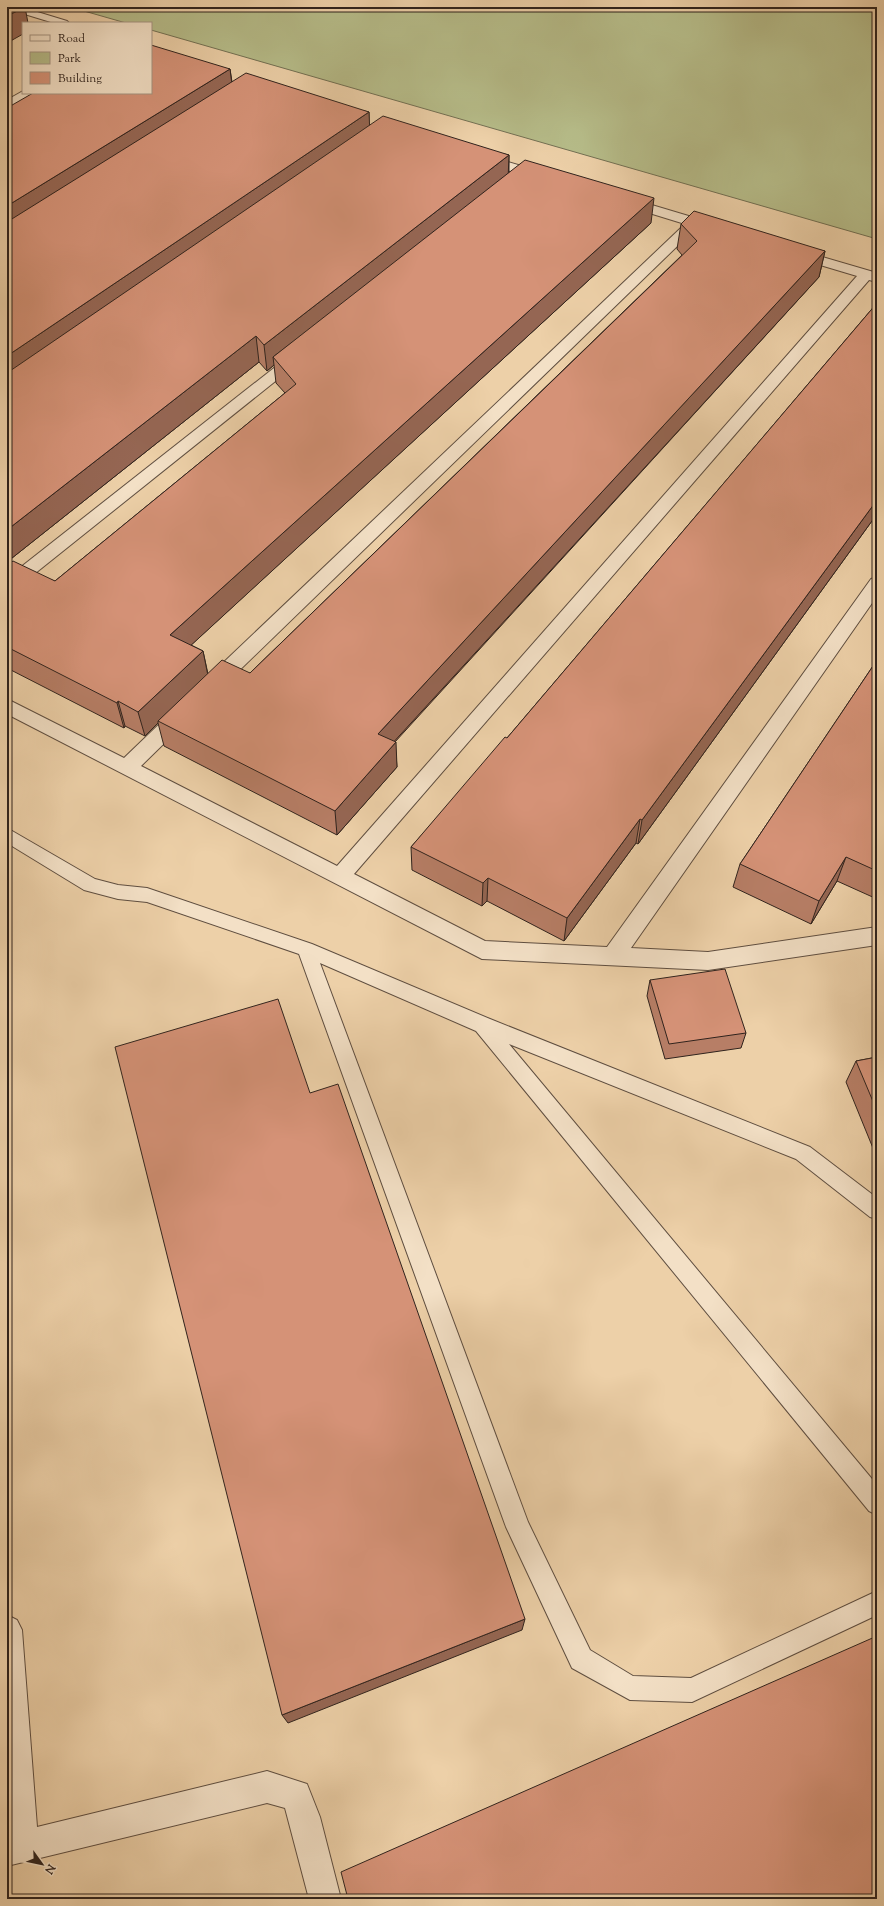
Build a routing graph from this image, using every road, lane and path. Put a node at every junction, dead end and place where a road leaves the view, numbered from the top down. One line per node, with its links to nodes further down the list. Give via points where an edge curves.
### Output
1 (11, 7): 2 (lane)
2 (61, 22)
3 (26, 94): 4 (street)
4 (7, 105)
5 (470, 154): 6 (street)
6 (529, 172): 7 (street); 8 (street)
7 (559, 181)
8 (517, 182)
9 (612, 197): 10 (street)
10 (694, 222): 11 (street); 18 (street)
11 (717, 229)
12 (784, 250): 13 (street)
13 (872, 277): 20 (street)
14 (312, 345): 16 (street)
15 (877, 583): 23 (street)
16 (7, 587)
17 (7, 706): 18 (street)
18 (127, 767): 20 (street)
19 (7, 835): 22 (lane, via 90,885 118,892 147,895)
20 (340, 876): 23 (street, via 482,950)
21 (877, 936): 23 (street, via 708,961)
22 (306, 949): 24 (lane); 27 (lane, via 518,1527 581,1659 630,1688 692,1690)
23 (613, 956)
24 (482, 1025): 25 (lane, via 803,1153); 26 (lane)
25 (877, 1210)
26 (877, 1503)
27 (877, 1603)
28 (7, 1630): 29 (street)
29 (15, 1848): 30 (street, via 267,1787 296,1795)
30 (325, 1899)

